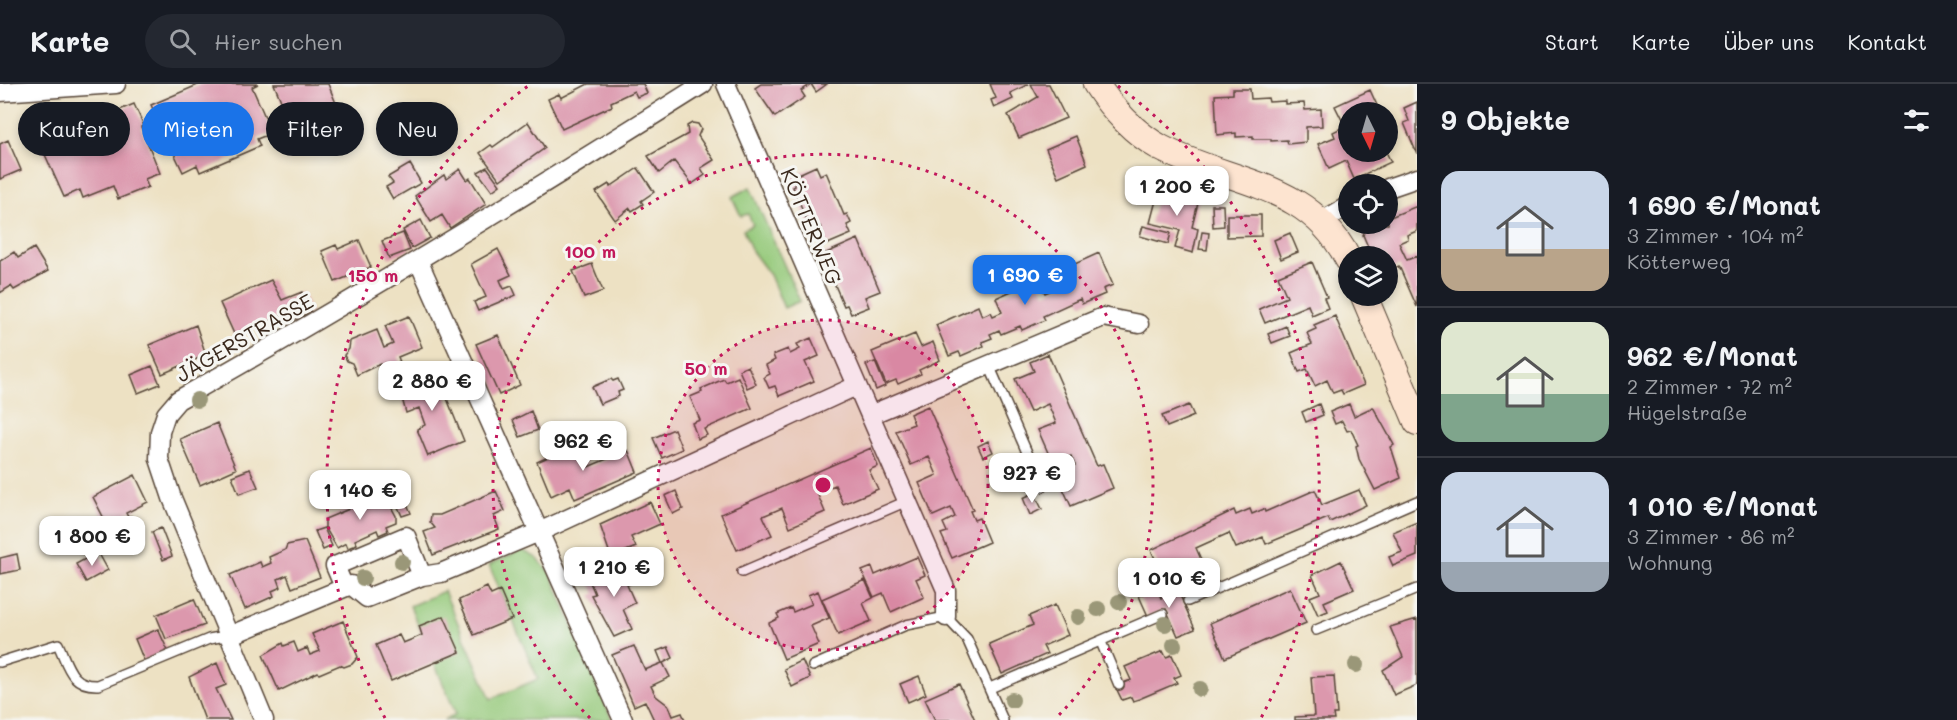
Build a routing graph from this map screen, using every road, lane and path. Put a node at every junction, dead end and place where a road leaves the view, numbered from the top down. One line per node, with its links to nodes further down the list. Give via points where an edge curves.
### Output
1 (116, 84): 5 (street, via 63,90)
2 (703, 84): 11 (street, JÄGERSTRASSE)
3 (726, 84): 15 (street, KÖTTERWEG)
4 (1096, 84): 9 (street, via 1131,126 1160,147 1274,190)
5 (0, 90)
6 (1417, 178): 7 (street)
7 (1398, 185)
8 (1338, 212): 9 (street)
9 (1322, 221): 10 (street)
10 (1339, 246)
11 (417, 260): 21 (street); 30 (street, JÄGERSTRASSE, via 178,400 166,414 160,432 159,459)
12 (1368, 306): 17 (street)
13 (1138, 324): 14 (street, via 1103,317)
14 (989, 365): 16 (street); 18 (lane)
15 (856, 386): 16 (street, KÖTTERWEG); 21 (street)
16 (870, 415): 19 (street, KÖTTERWEG)
17 (1417, 422)
18 (1042, 487)
19 (907, 501): 22 (lane); 28 (street, KÖTTERWEG, via 946,590)
20 (1417, 501): 26 (lane)
21 (539, 532): 23 (street, via 441,573); 37 (street)
22 (742, 572)
23 (422, 576): 24 (street, via 367,598 351,585); 24 (street, via 406,536 335,566)
24 (344, 588): 30 (street)
25 (1417, 589): 29 (lane)
26 (1188, 602)
27 (1163, 614): 31 (lane)
28 (945, 617): 33 (lane, via 906,625); 35 (lane, via 967,639)
29 (1316, 630)
30 (231, 635): 32 (lane, via 209,639 98,685 80,683 74,678 58,644); 36 (street, JÄGERSTRASSE)
31 (1101, 642): 34 (lane); 35 (lane)
32 (0, 662)
33 (813, 666)
34 (1119, 685)
35 (990, 688): 38 (lane)
36 (264, 720)
37 (623, 720)
38 (1003, 720)

